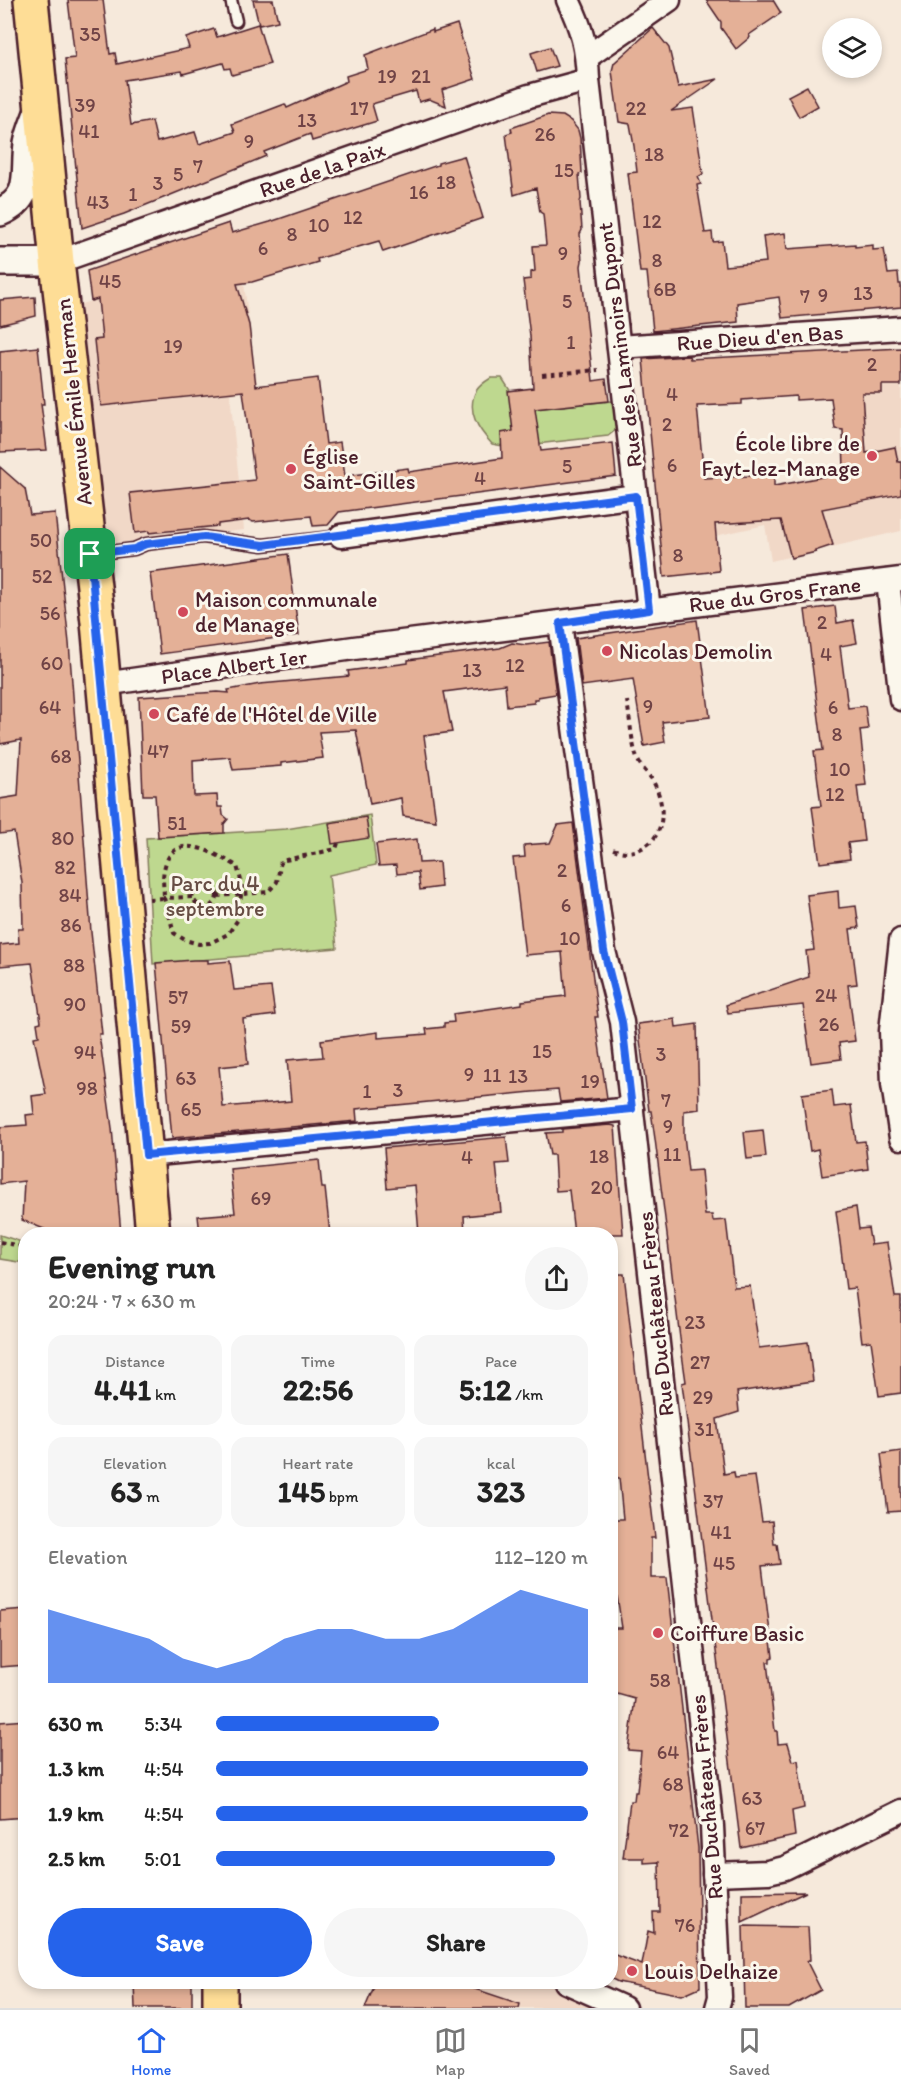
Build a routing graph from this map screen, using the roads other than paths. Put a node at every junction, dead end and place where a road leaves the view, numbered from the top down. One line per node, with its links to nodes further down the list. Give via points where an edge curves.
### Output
1 (31, 0): 8 (main road, Avenue Émile Herman)
2 (231, 0): 5 (lane)
3 (568, 0): 6 (street, Rue des Laminoirs Dupont, via 580,25)
4 (669, 0): 6 (street)
5 (236, 21)
6 (587, 57): 7 (street, Rue des Laminoirs Dupont)
7 (588, 80): 11 (street, Rue de la Paix, via 530,96); 13 (street, Rue des Laminoirs Dupont)
8 (40, 106): 9 (street, via 28,142 23,194 16,204); 11 (main road, Avenue Émile Herman)
9 (0, 212)
10 (0, 262): 11 (street)
11 (57, 262): 16 (main road, Avenue Émile Herman)
12 (901, 328): 13 (street, Rue Dieu d'en Bas)
13 (620, 357): 14 (street, Rue des Laminoirs Dupont)
14 (636, 496): 15 (street); 18 (street, Rue des Laminoirs Dupont)
15 (341, 536): 16 (lane, via 263,545 204,537)
16 (90, 554): 20 (main road, Avenue Émile Herman)
17 (895, 580): 18 (street, Rue du Gros Frane); 21 (street)
18 (649, 610): 19 (street, Place Albert Ier)
19 (560, 623): 20 (street, Place Albert Ier); 23 (street, Rue Duchâteau Frères, via 604,951 622,1022)
20 (104, 684): 25 (main road, Avenue Émile Herman)
21 (901, 699)
22 (901, 940): 24 (street, via 891,1031)
23 (632, 1109): 25 (street); 28 (street, Rue Duchâteau Frères, via 712,1826)
24 (901, 1138)
25 (146, 1155): 26 (main road, Avenue Émile Herman)
26 (152, 1227)
27 (901, 1811): 28 (street, via 785,1868)
28 (714, 1874): 33 (street, Rue Duchâteau Frères, via 720,1996)
29 (220, 1989): 31 (main road)
30 (582, 1989): 32 (street)
31 (220, 2008)
32 (624, 2008)
33 (717, 2008)

